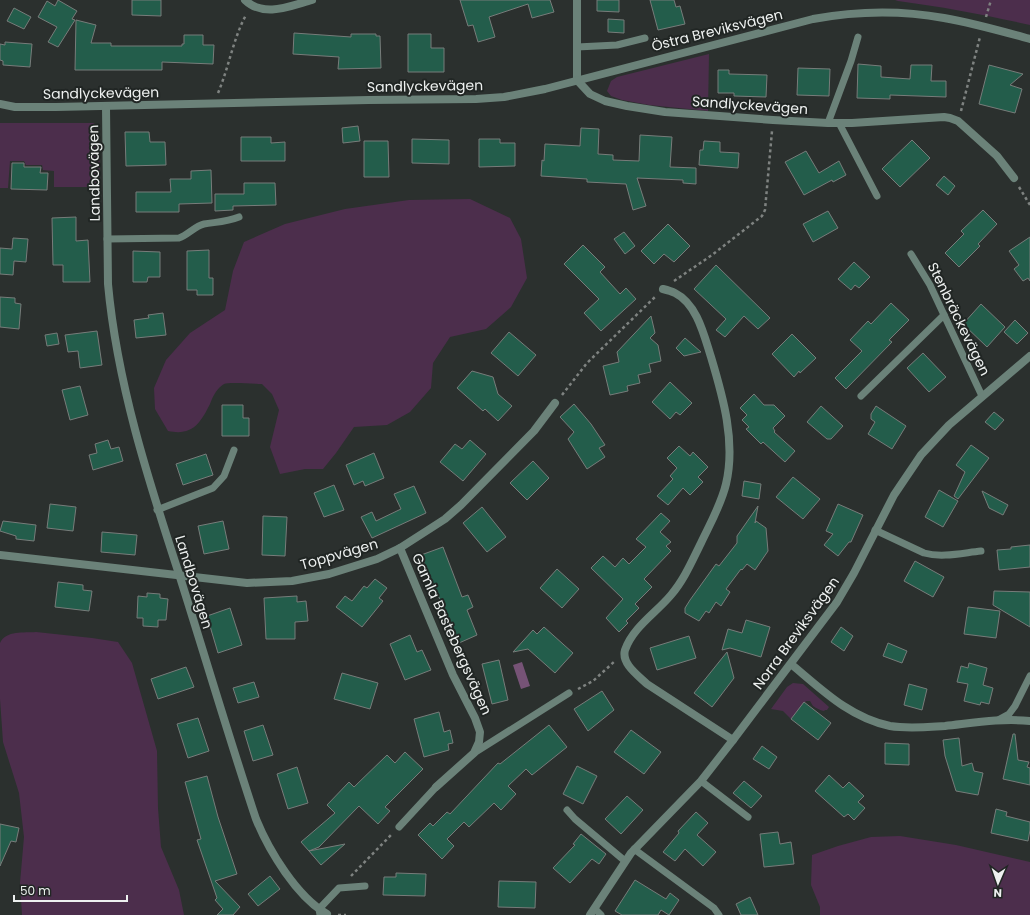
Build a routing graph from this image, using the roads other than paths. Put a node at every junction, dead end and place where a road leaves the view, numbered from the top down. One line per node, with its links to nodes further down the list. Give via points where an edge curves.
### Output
1 (312, 0): 3 (street, via 271,10 260,9)
2 (577, 0): 7 (street)
3 (248, 3)
4 (858, 37): 11 (lane)
5 (645, 38): 7 (lane, via 618,45)
6 (1030, 39): 8 (street, Östra Breviksvägen, via 944,18 884,12 836,15)
7 (577, 48): 8 (street)
8 (577, 80): 10 (street, Sandlyckevägen, via 524,94 476,99); 11 (street, Sandlyckevägen, via 590,94 605,101 627,106 665,112)
9 (0, 104): 10 (street, Sandlyckevägen, via 34,108)
10 (106, 107): 16 (street, Landbovägen)
11 (828, 122): 12 (street, Sandlyckevägen)
12 (838, 123): 13 (street, Sandlyckevägen, via 950,118 958,121 997,156); 14 (lane)
13 (1014, 178)
14 (877, 196)
15 (239, 217): 16 (lane, Landbovägen, via 230,221 204,224 179,238)
16 (107, 239): 25 (street, Landbovägen, via 110,309 117,350)
17 (911, 254): 19 (lane, Stenbräckevägen)
18 (663, 289): 36 (street, via 685,300 705,336 728,423 728,472 726,487 715,516 687,573 671,595 636,630 624,656 635,673 647,684)
19 (944, 315): 21 (lane); 22 (lane, Stenbräckevägen)
20 (1030, 356): 22 (street, Norra Breviksvägen)
21 (861, 396)
22 (982, 396): 26 (street, Norra Breviksvägen, via 949,425 921,455 894,495)
23 (555, 403): 27 (street, Toppvägen, via 534,431 462,505 439,524)
24 (234, 450): 25 (lane, via 224,476 213,488)
25 (157, 510): 30 (street, Landbovägen)
26 (875, 530): 28 (lane, via 932,555); 31 (street, Norra Breviksvägen, via 837,602)
27 (400, 548): 30 (street, Toppvägen, via 377,559 329,574 292,581 247,583); 37 (street, Gamla Bastebergsvägen, via 453,675 476,718 480,732)
28 (981, 551)
29 (0, 555): 30 (street, Toppvägen)
30 (179, 575): 46 (street, Landbovägen, via 260,830 283,869)
31 (791, 664): 34 (street, via 844,707 882,724 914,728); 36 (street, Norra Breviksvägen)
32 (1030, 676): 34 (lane, via 1015,706 1009,714)
33 (569, 693): 37 (lane)
34 (998, 720): 35 (street)
35 (1030, 721)
36 (733, 740): 38 (street, Norra Breviksvägen)
37 (474, 753): 39 (street)
38 (701, 781): 41 (lane); 43 (street, Norra Breviksvägen)
39 (436, 787): 42 (lane)
40 (567, 810): 44 (lane, via 574,819)
41 (748, 817)
42 (399, 826)
43 (634, 849): 44 (street, Norra Breviksvägen); 48 (lane, via 714,908)
44 (625, 860): 47 (street, Norra Breviksvägen)
45 (365, 886): 46 (lane, Landbovägen, via 339,888)
46 (322, 913)
47 (595, 913)
48 (719, 915)

